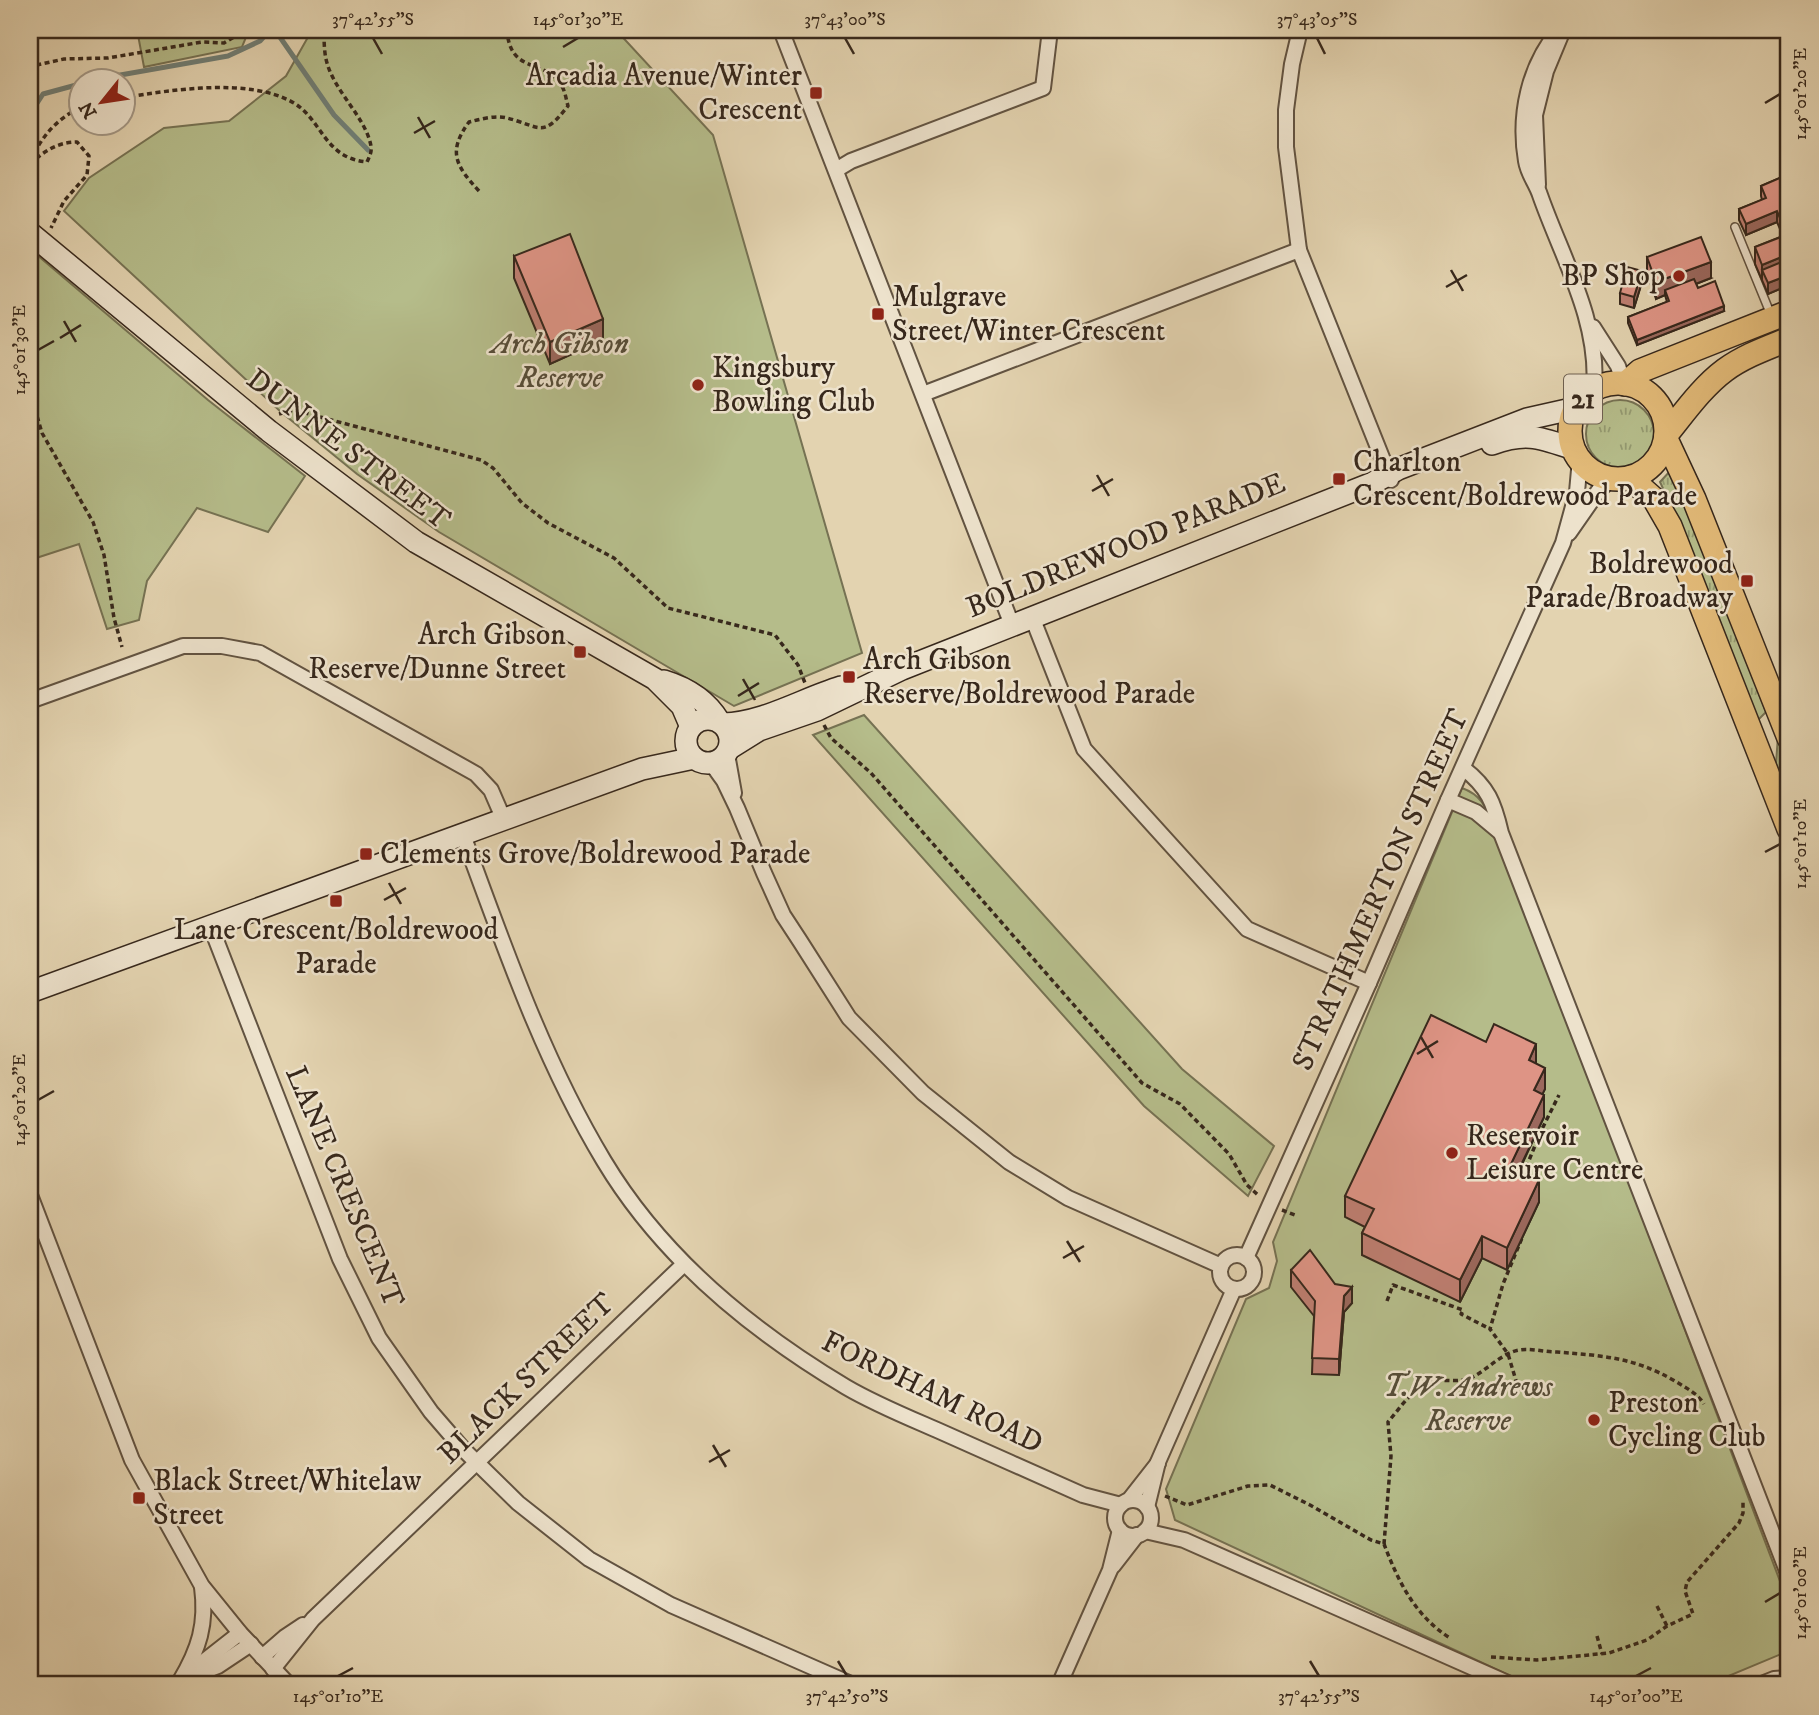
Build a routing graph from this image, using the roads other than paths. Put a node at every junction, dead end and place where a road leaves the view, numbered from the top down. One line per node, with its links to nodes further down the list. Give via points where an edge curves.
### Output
1 (781, 30): 5 (street)
2 (1050, 30): 5 (street, via 1043,88)
3 (1300, 30): 8 (street, via 1286,110)
4 (1561, 30): 9 (street, via 1542,54 1526,97 1526,162)
5 (836, 170): 16 (street)
6 (1735, 228): 10 (lane)
7 (40, 232): 25 (main road, DUNNE STREET, via 269,431 416,542)
8 (1299, 250): 16 (street); 21 (street)
9 (1587, 316): 14 (street); 15 (street, via 1596,369)
10 (1781, 316): 11 (main road, 21)
11 (1751, 328): 13 (main road); 14 (main road, 21, via 1640,371)
12 (1789, 339): 13 (main road)
13 (1760, 351): 18 (main road, via 1724,371 1692,402)
14 (1624, 384): 15 (main road, 21); 18 (main road, 21, via 1644,391 1659,405)
15 (1594, 390): 17 (main road, 21)
16 (923, 394): 24 (street)
17 (1576, 408): 19 (main road, 21, via 1571,429); 21 (main road, BOLDREWOOD PARADE, via 1527,419)
18 (1666, 437): 20 (main road, via 1654,464); 28 (main road, 21)
19 (1577, 454): 20 (main road, 21, via 1594,472); 21 (main road, BOLDREWOOD PARADE, via 1535,436 1507,438); 22 (street, STRATHMERTON STREET, via 1577,492)
20 (1621, 478): 22 (street, STRATHMERTON STREET, via 1599,489); 31 (main road, 21, via 1655,500 1670,526)
21 (1384, 479): 23 (main road, BOLDREWOOD PARADE)
22 (1563, 543): 33 (street, STRATHMERTON STREET)
23 (1032, 617): 24 (main road, BOLDREWOOD PARADE); 40 (street, via 1084,749 1247,929)
24 (1012, 625): 27 (main road, BOLDREWOOD PARADE)
25 (656, 679): 29 (main road, DUNNE STREET, via 679,686 707,704); 32 (main road, DUNNE STREET, via 682,706)
26 (30, 701): 35 (street, via 183,646 222,646 260,653 476,774 491,790)
27 (814, 703): 29 (main road, BOLDREWOOD PARADE, via 754,720); 32 (main road, BOLDREWOOD PARADE, via 760,730)
28 (1779, 713): 30 (main road, 21); 31 (main road)
29 (721, 723): 32 (main road, via 730,735); 32 (main road, BOLDREWOOD PARADE, via 704,719)
30 (1789, 738)
31 (1756, 744): 36 (main road, 21)
32 (706, 748): 35 (main road, BOLDREWOOD PARADE); 45 (street, via 783,915 849,1018 923,1093 1009,1162 1068,1198)
33 (1463, 768): 34 (street, STRATHMERTON STREET); 37 (street, via 1495,804)
34 (1448, 800): 37 (street, via 1476,812); 40 (street, STRATHMERTON STREET)
35 (504, 820): 38 (main road, BOLDREWOOD PARADE)
36 (1789, 829)
37 (1502, 833): 54 (street)
38 (463, 835): 39 (main road, BOLDREWOOD PARADE); 44 (street, FORDHAM ROAD, via 555,1072 605,1164)
39 (211, 927): 41 (main road, BOLDREWOOD PARADE); 48 (street, LANE CRESCENT, via 356,1293 379,1338 431,1412)
40 (1369, 983): 43 (street, STRATHMERTON STREET)
41 (30, 992)
42 (30, 1195): 55 (street, via 132,1460)
43 (1245, 1258): 45 (street, via 1234,1256); 46 (street, via 1254,1270 1252,1281)
44 (684, 1264): 48 (street, BLACK STREET); 50 (street, FORDHAM ROAD, via 752,1324 849,1389)
45 (1221, 1266): 46 (street, via 1221,1278)
46 (1234, 1289): 47 (street)
47 (1158, 1462): 49 (street); 50 (street)
48 (477, 1464): 56 (street, BLACK STREET); 66 (street, LANE CRESCENT, via 589,1559 671,1605)
49 (1149, 1511): 50 (street, via 1139,1501); 51 (street, via 1149,1527); 52 (street)
50 (1121, 1513): 51 (street, via 1125,1534); 53 (street)
51 (1141, 1533): 52 (street); 53 (street)
52 (1184, 1540): 68 (street)
53 (1110, 1570): 67 (street)
54 (1789, 1576)
55 (202, 1586): 57 (street); 64 (street, via 205,1607 198,1647)
56 (313, 1619): 59 (street, BLACK STREET); 61 (street, BLACK STREET)
57 (240, 1633): 58 (street); 64 (street)
58 (251, 1644): 59 (street); 64 (street, via 218,1666)
59 (262, 1657): 61 (street)
60 (1789, 1667): 63 (street)
61 (273, 1669): 65 (street)
62 (1789, 1678): 63 (street)
63 (1774, 1679): 69 (street)
64 (176, 1683)
65 (289, 1685)
66 (853, 1685)
67 (1059, 1685)
68 (1512, 1685)
69 (1759, 1685)

